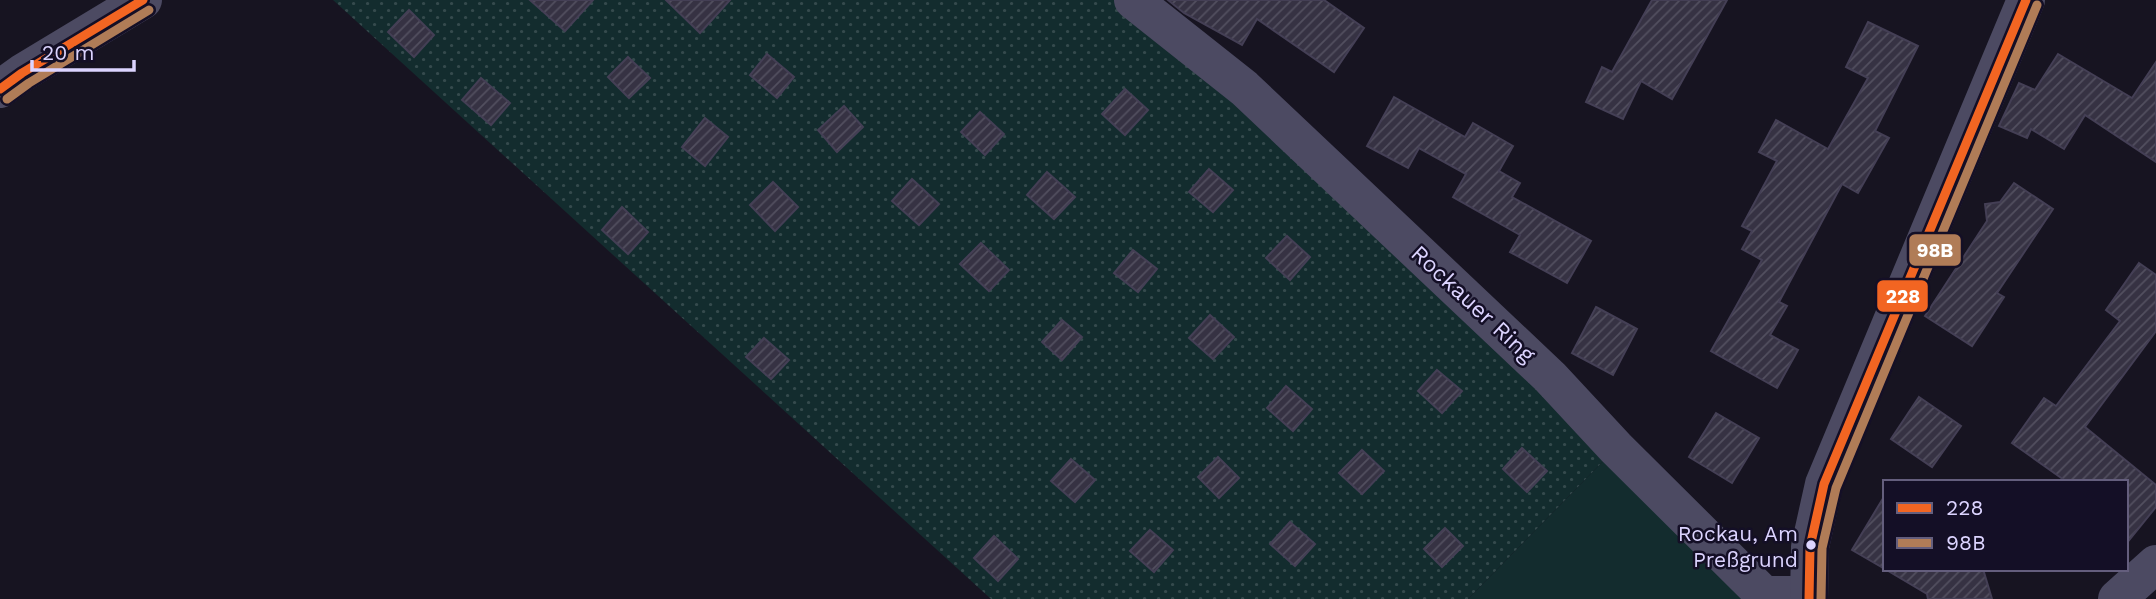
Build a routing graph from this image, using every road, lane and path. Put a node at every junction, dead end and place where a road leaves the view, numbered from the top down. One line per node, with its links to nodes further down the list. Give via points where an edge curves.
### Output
1 (143, 0): 4 (street)
2 (2026, 0): 6 (street, Rockauer Ring, via 1824,484 1810,547)
3 (1141, 3): 6 (street, Rockauer Ring, via 1244,88 1550,377 1764,595)
4 (0, 89)
5 (2156, 564): 7 (street)
6 (1809, 597)
7 (2117, 599)

